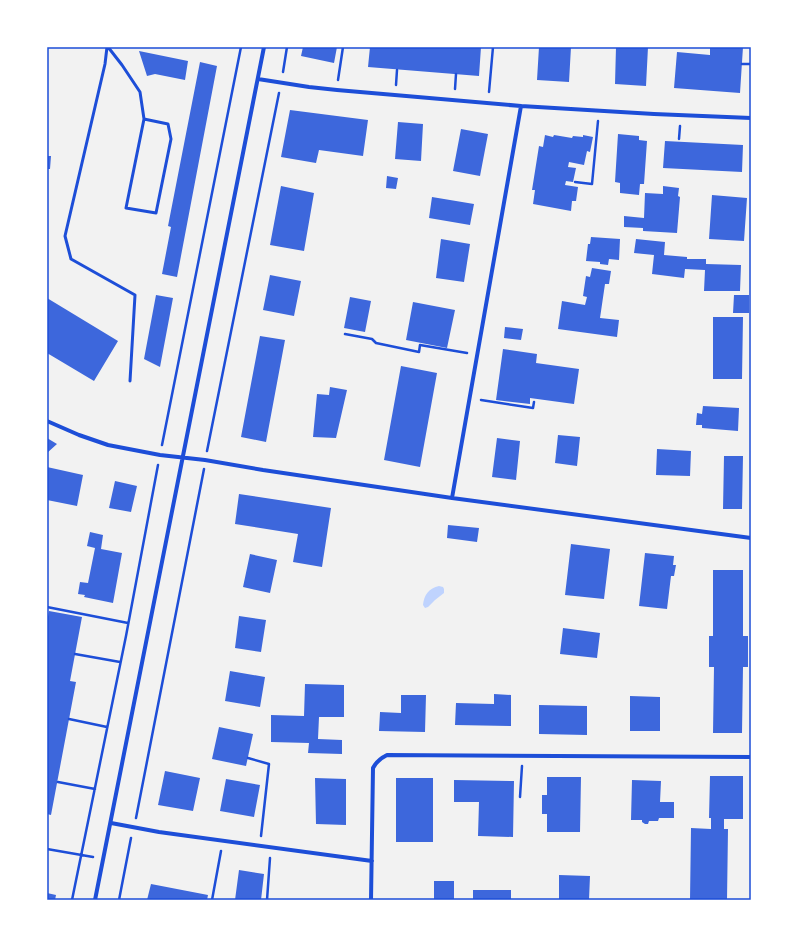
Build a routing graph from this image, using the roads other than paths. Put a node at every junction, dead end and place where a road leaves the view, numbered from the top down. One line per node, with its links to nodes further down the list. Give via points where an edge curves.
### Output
1 (107, 47): 6 (lane, via 140,92); 7 (lane, via 66,236 72,259 135,295)
2 (264, 47): 3 (street)
3 (258, 79): 4 (street, via 337,90); 9 (street)
4 (521, 106): 5 (street); 10 (street)
5 (751, 118)
6 (144, 119): 6 (lane, via 126,208 156,213 171,139 168,124)
7 (130, 381)
8 (47, 421): 9 (street, via 108,445)
9 (182, 458): 10 (street); 13 (street)
10 (452, 498): 11 (street)
11 (751, 538)
12 (751, 757): 14 (street, via 387,755 374,768)
13 (111, 823): 14 (street); 15 (street)
14 (372, 861): 16 (street)
15 (95, 900)
16 (371, 900)

